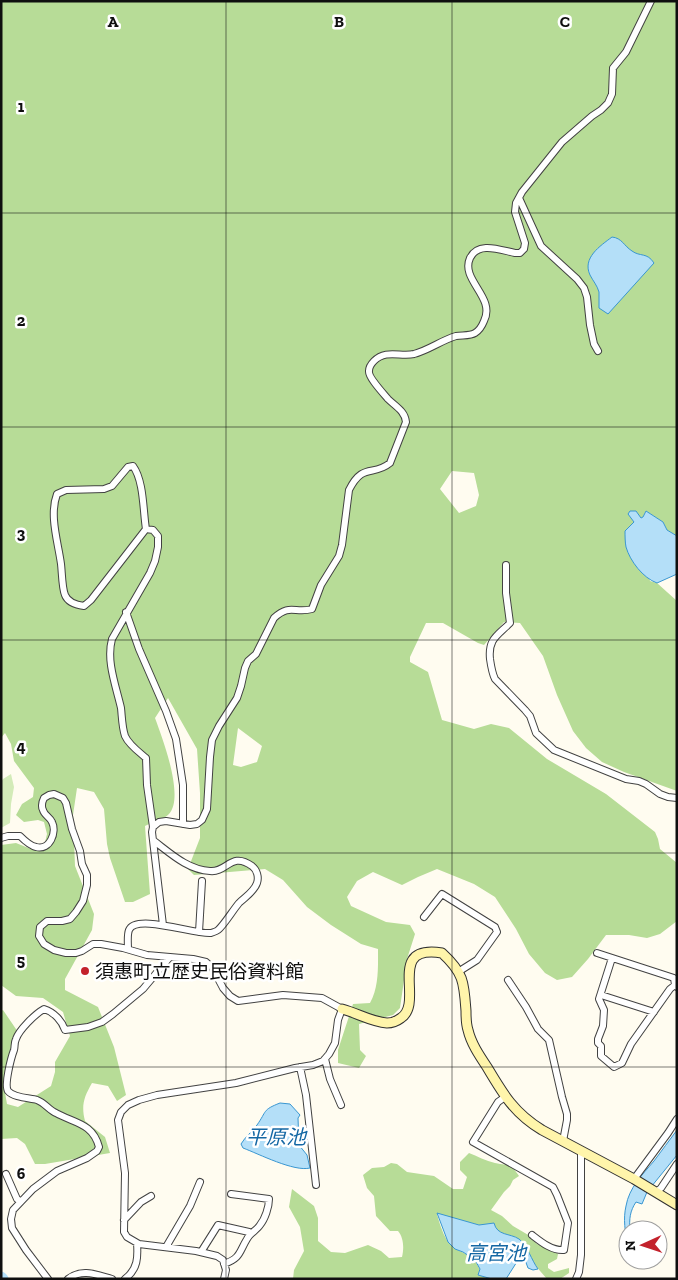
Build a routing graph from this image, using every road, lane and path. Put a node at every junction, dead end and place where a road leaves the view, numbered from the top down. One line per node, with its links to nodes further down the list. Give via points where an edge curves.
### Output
1 (651, 1): 2 (street, via 626,52 613,68 612,94 608,103 562,142)
2 (518, 198): 3 (street, via 541,246 584,288); 8 (street, via 515,212 524,249 520,253 483,248 475,250 468,264 487,308 482,327 470,335 451,338 415,354 384,355 372,364 370,378 406,417 390,463 366,471 353,482 339,556 321,585 312,609 285,610 279,614 256,654 248,660 237,698 212,740 207,808 197,824)
3 (598, 351)
4 (146, 529): 4 (street, via 140,485 133,466 128,466 112,486 104,489 66,490 57,494 54,501 55,533 65,595 69,601 84,606 91,600); 6 (street, via 153,530 158,536 155,561)
5 (506, 565): 7 (street, via 510,623 490,645 495,679 530,716 536,733 554,750)
6 (126, 612): 8 (street, via 176,739 183,785); 9 (street, via 109,648 111,667 125,735 146,758)
7 (677, 798)
8 (183, 824): 9 (street, via 166,821)
9 (153, 827): 11 (street)
10 (1, 838): 16 (street, via 20,836 36,848 49,844 54,827 44,813 42,802 54,794 63,798 87,875 87,886 76,912 62,921 48,921 40,927 39,936 44,944 66,953 82,951 93,944)
11 (154, 840): 14 (street); 15 (street, via 188,864 203,870 218,871 228,863 243,861 257,872 258,880 253,891 218,930)
12 (202, 881): 15 (street)
13 (424, 917): 20 (street, via 442,894 495,927 497,932 477,960)
14 (163, 925): 15 (street); 16 (street, via 132,926)
15 (199, 932)
16 (128, 949): 18 (street)
17 (597, 953): 19 (street)
18 (169, 958): 24 (street, via 206,962 223,988 238,1001 284,995 322,998); 41 (street, via 142,989 102,1022 65,1030 57,1016 44,1009 16,1038 8,1091 42,1102 54,1112 85,1127 95,1135 99,1147 87,1158 57,1171)
19 (612, 958): 22 (street, via 674,978); 23 (street)
20 (458, 972): 24 (street, via 442,953 424,952 411,962 409,1006 398,1021 389,1024); 28 (street, via 464,984 467,1028 473,1044)
21 (508, 980): 31 (street, via 538,1029 549,1040 567,1114)
22 (676, 986): 25 (street, via 670,989)
23 (601, 994): 25 (street); 25 (street, via 604,1026 598,1043 602,1046 601,1056 614,1067 622,1063)
24 (342, 1009): 26 (street, via 335,1043)
25 (654, 1012)
26 (325, 1059): 27 (street); 29 (street)
27 (300, 1067): 37 (street); 43 (street, via 236,1083 157,1095 128,1105 118,1120 125,1173)
28 (505, 1097): 31 (street, via 531,1124); 45 (street, via 498,1102 473,1142 553,1187 568,1223 564,1250 551,1247)
29 (341, 1105)
30 (677, 1119): 35 (street)
31 (563, 1141): 32 (street)
32 (580, 1150): 35 (street); 55 (street, via 581,1255)
33 (677, 1164): 38 (street, via 661,1188)
34 (5, 1177): 41 (street)
35 (634, 1180): 38 (street)
36 (200, 1182): 47 (street)
37 (316, 1185)
38 (654, 1191): 42 (street)
39 (231, 1194): 44 (street, via 269,1199 261,1225)
40 (151, 1196): 43 (street)
41 (20, 1201): 50 (street, via 13,1210 12,1228)
42 (677, 1205)
43 (124, 1220): 46 (street, via 124,1232)
44 (251, 1234): 48 (street, via 218,1225); 49 (street, via 234,1260)
45 (532, 1235)
46 (137, 1243): 47 (street); 53 (street, via 137,1262)
47 (166, 1247): 48 (street)
48 (201, 1252): 49 (street, via 217,1256)
49 (224, 1264): 54 (street)
50 (48, 1279)
51 (68, 1279): 52 (street, via 79,1273)
52 (112, 1279)
53 (125, 1279)
54 (224, 1279)
55 (576, 1279)

